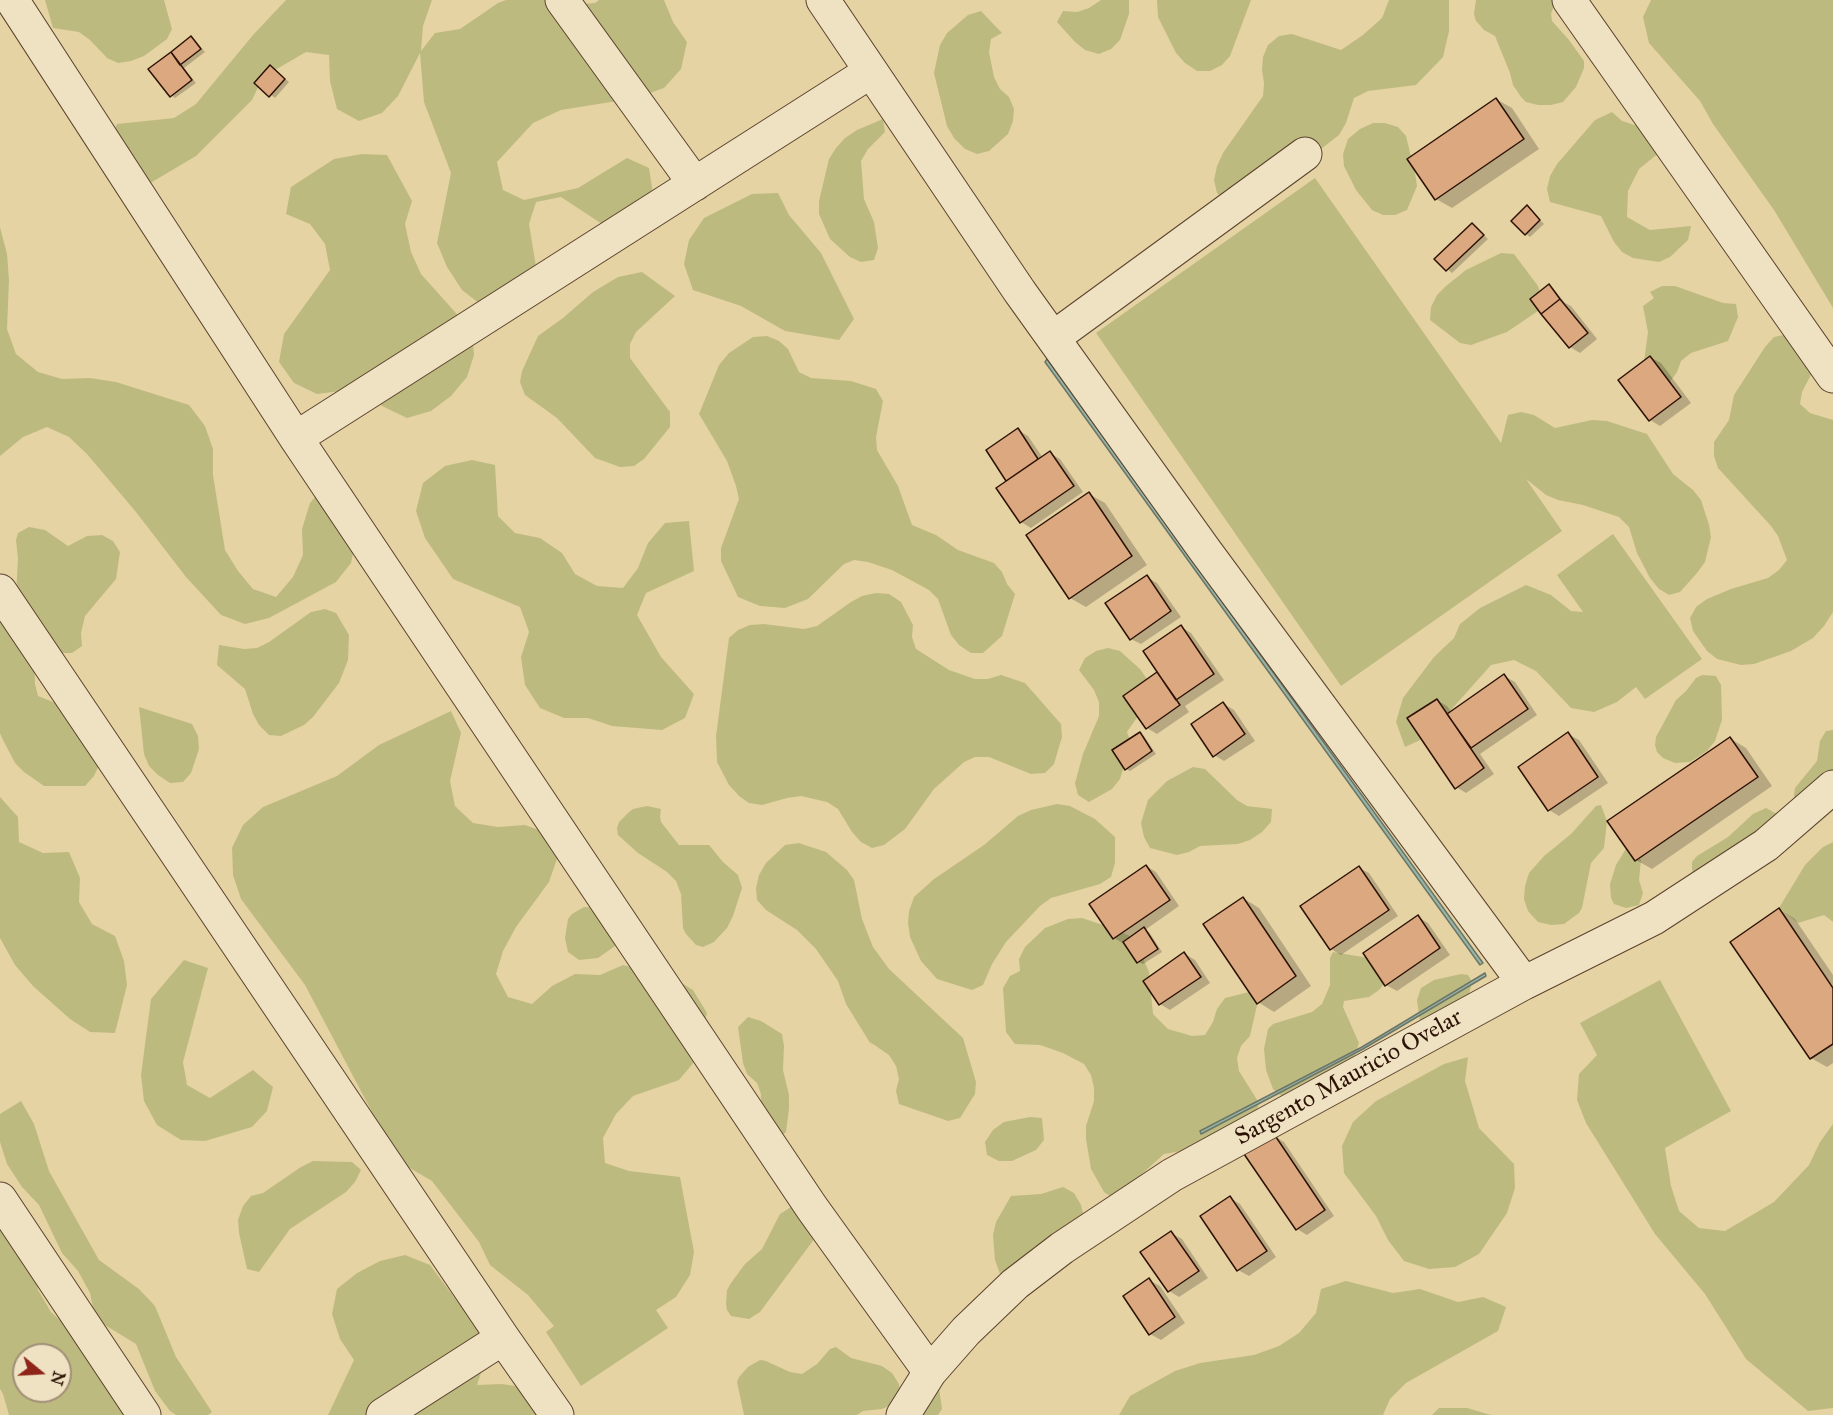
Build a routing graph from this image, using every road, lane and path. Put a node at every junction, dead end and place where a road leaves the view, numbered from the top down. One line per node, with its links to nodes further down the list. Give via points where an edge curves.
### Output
1 (12, 0): 10 (street)
2 (562, 0): 7 (street)
3 (823, 0): 5 (street)
4 (1569, 0): 9 (street)
5 (870, 72): 7 (street); 8 (street)
6 (1305, 154): 8 (street)
7 (695, 184): 10 (street)
8 (1053, 338): 13 (street)
9 (1833, 376)
10 (296, 438): 16 (street, via 812,1208)
11 (0, 591): 15 (street)
12 (1833, 787): 13 (street, Sargento Mauricio Ovelar, via 1766,845 1654,918)
13 (1524, 983): 16 (street, Sargento Mauricio Ovelar, via 1172,1175 1062,1248 1016,1284)
14 (0, 1198): 17 (street)
15 (503, 1338): 18 (street); 19 (street)
16 (930, 1372): 20 (street, Sargento Mauricio Ovelar)
17 (144, 1415)
18 (382, 1415)
19 (557, 1415)
20 (903, 1415)

